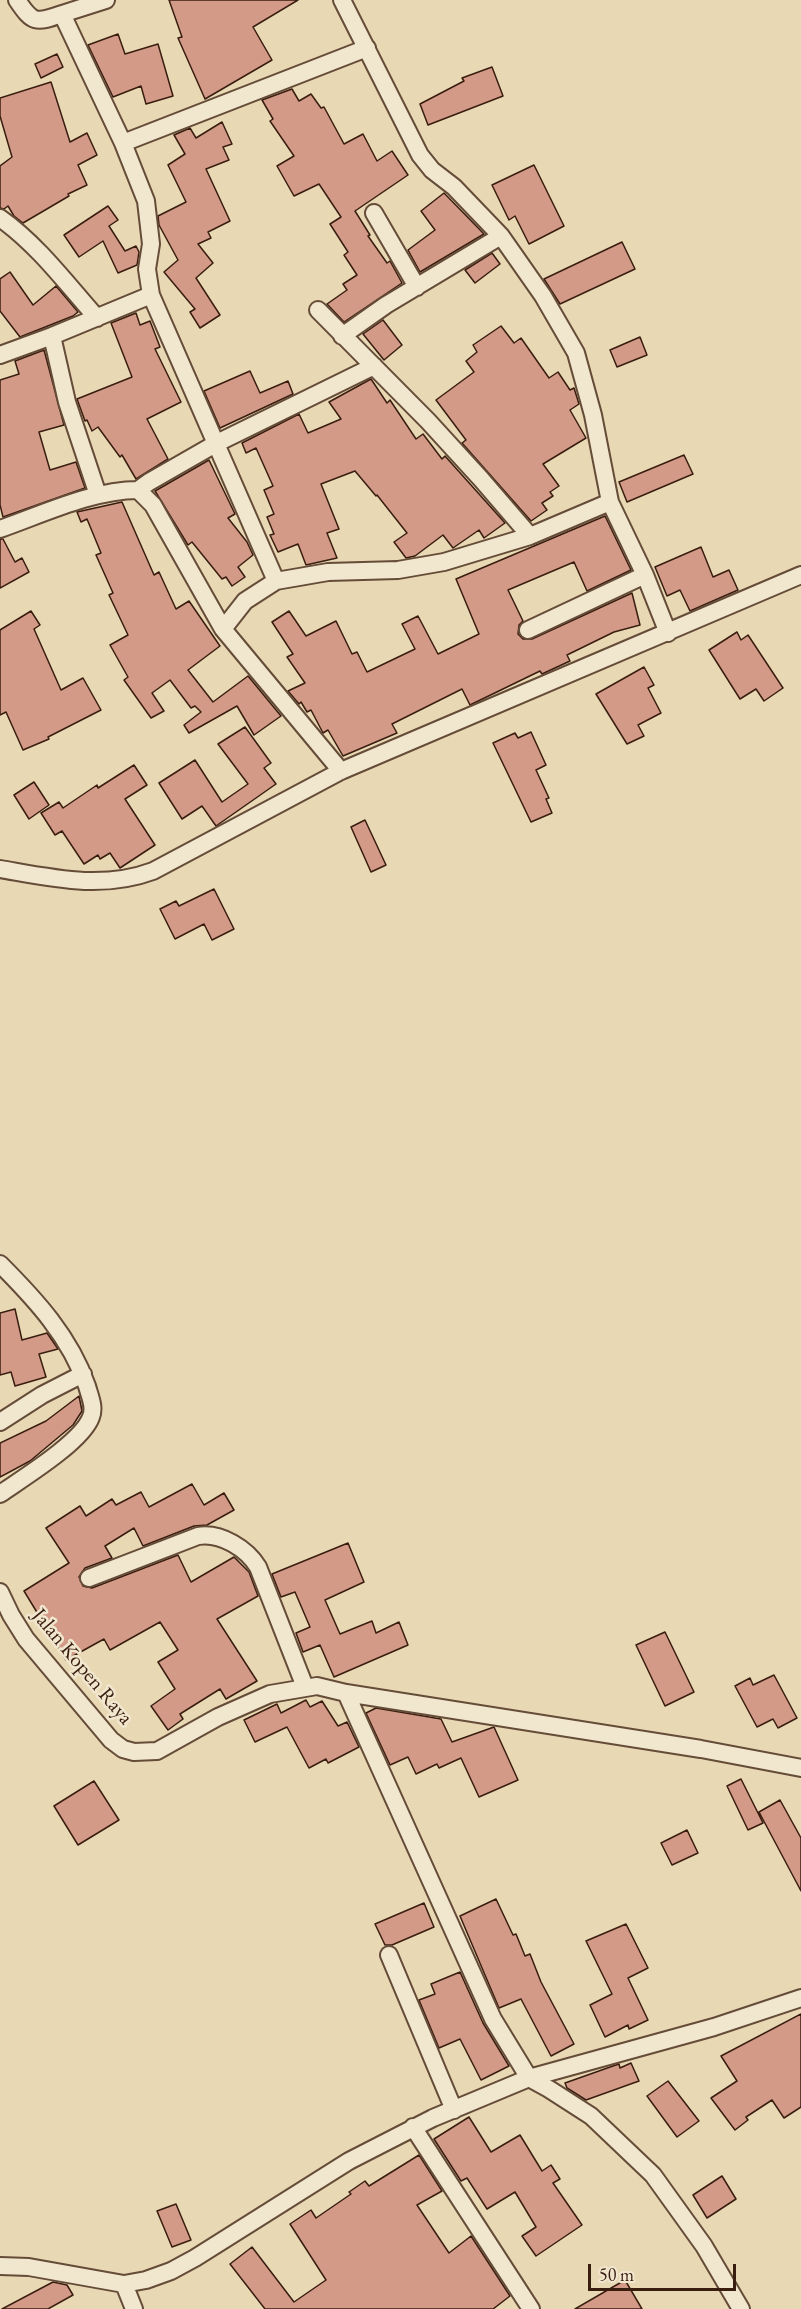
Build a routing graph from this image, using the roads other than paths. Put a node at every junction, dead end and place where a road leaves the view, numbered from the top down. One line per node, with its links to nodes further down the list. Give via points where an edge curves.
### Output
1 (17, 0): 4 (street, via 37,21)
2 (106, 0): 4 (street)
3 (342, 0): 5 (street)
4 (62, 14): 6 (street)
5 (367, 48): 6 (street); 9 (street, via 420,155)
6 (123, 143): 11 (street, via 146,201)
7 (374, 213): 10 (street)
8 (0, 218): 13 (street, via 41,254)
9 (501, 236): 10 (street); 21 (street, via 576,353)
10 (417, 287): 15 (street)
11 (151, 296): 13 (street); 18 (street)
12 (318, 310): 15 (street)
13 (97, 318): 14 (street)
14 (52, 336): 16 (street); 20 (street, via 67,402)
15 (342, 336): 17 (street)
16 (0, 354)
17 (374, 366): 18 (street); 23 (street)
18 (217, 443): 19 (street); 26 (street)
19 (138, 490): 20 (street); 27 (street, via 153,505)
20 (98, 495): 22 (street)
21 (610, 502): 23 (street); 24 (street)
22 (0, 529)
23 (530, 536): 26 (street, via 444,562 398,570 328,572)
24 (645, 575): 28 (street); 29 (street)
25 (801, 575): 29 (street)
26 (276, 580): 27 (street, via 245,601)
27 (223, 629): 30 (street)
28 (528, 630)
29 (668, 633): 30 (street)
30 (341, 771): 31 (street, via 169,864 126,880 90,882)
31 (1, 864)
32 (0, 1264): 33 (street, via 68,1342)
33 (83, 1374): 34 (street); 35 (street, via 93,1406 90,1419 61,1452)
34 (0, 1422)
35 (0, 1494)
36 (89, 1578): 38 (street, via 198,1536 216,1536 243,1550 258,1567)
37 (0, 1592): 38 (street, Jalan Kopen Raya, via 26,1639 111,1740 123,1749 157,1751 249,1703)
38 (305, 1687): 39 (street, Jalan Kopen Raya)
39 (346, 1693): 40 (street, Jalan Kopen Raya); 43 (street, via 493,2019)
40 (801, 1768)
41 (389, 1954): 44 (street)
42 (801, 1998): 43 (street, via 714,2027)
43 (529, 2078): 44 (street); 50 (street, via 591,2115 653,2175 704,2246)
44 (454, 2110): 45 (street)
45 (413, 2127): 47 (street, via 349,2161 195,2258 171,2271); 49 (street)
46 (0, 2266): 47 (street, via 29,2267)
47 (124, 2284): 48 (street)
48 (134, 2309)
49 (531, 2309)
50 (741, 2309)

